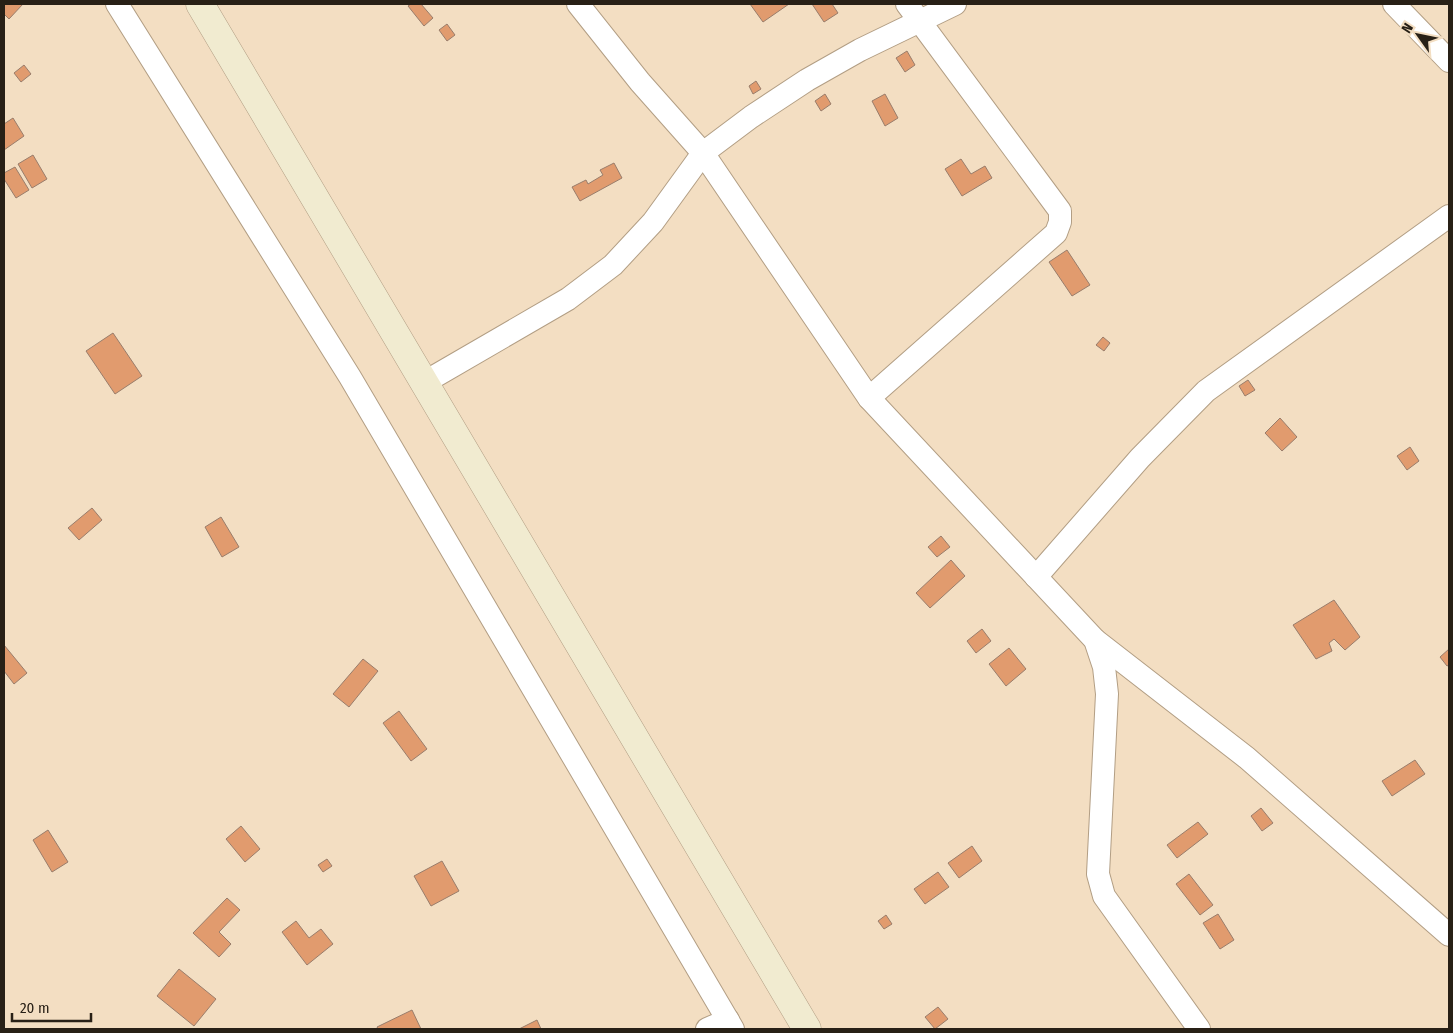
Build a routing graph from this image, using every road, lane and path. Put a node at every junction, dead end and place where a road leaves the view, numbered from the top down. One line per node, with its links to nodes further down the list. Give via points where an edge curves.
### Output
1 (117, 4): 15 (street, via 350,376)
2 (200, 4): 10 (main road)
3 (578, 4): 8 (street, via 640,82)
4 (955, 4): 6 (street)
5 (1394, 4): 7 (street)
6 (913, 13): 8 (street, via 751,117); 11 (street, via 1060,211 1060,222 1056,233)
7 (1449, 61)
8 (703, 153): 10 (street, via 653,222 613,265 568,300); 11 (street)
9 (1449, 216): 12 (street, via 1206,391 1140,458)
10 (425, 382): 17 (main road)
11 (869, 398): 12 (street)
12 (1036, 577): 13 (street)
13 (1095, 640): 14 (street, via 1247,758); 18 (street, via 1104,667 1107,694 1099,887)
14 (1449, 935)
15 (730, 1025): 16 (street)
16 (707, 1029)
17 (807, 1029)
18 (1199, 1029)

